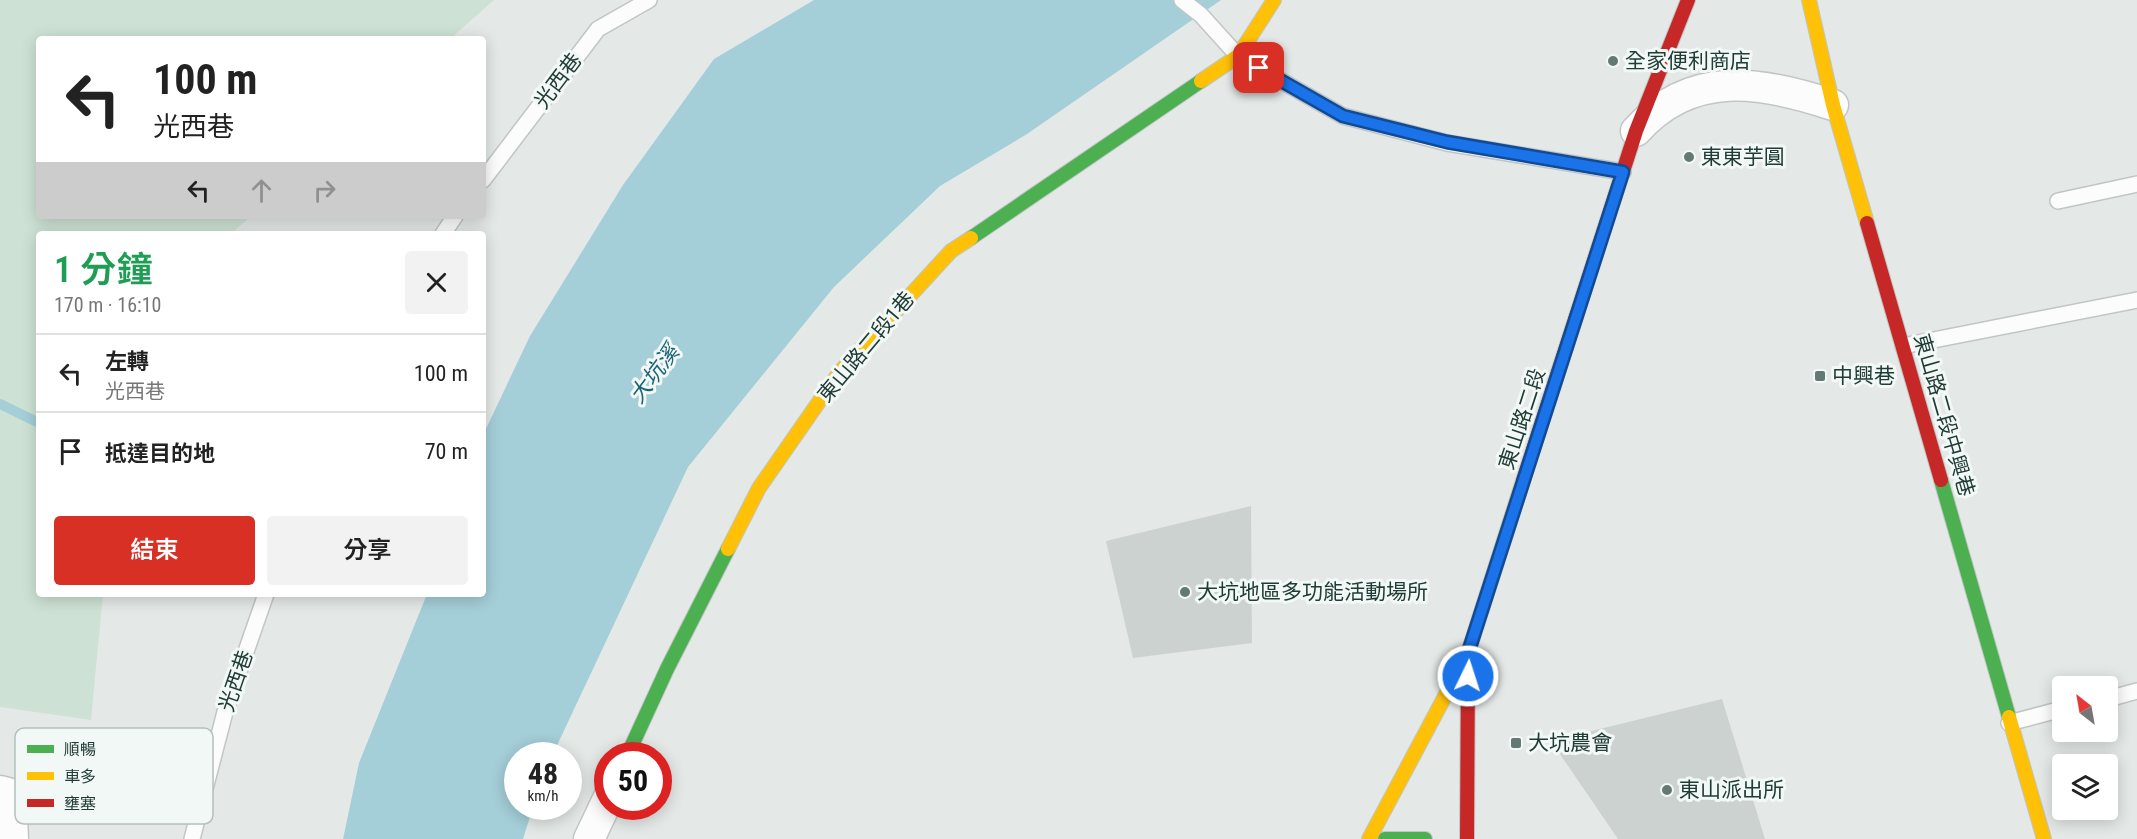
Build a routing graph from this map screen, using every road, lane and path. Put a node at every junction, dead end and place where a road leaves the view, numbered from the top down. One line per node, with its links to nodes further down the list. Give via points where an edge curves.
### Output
1 (648, 0): 10 (lane, 光西巷, via 598,29)
2 (1182, 0): 6 (lane)
3 (1274, 0): 6 (main road)
4 (1688, 0): 8 (main road, 東山路二段)
5 (1809, 0): 7 (main road, 東山路二段中興巷)
6 (1238, 56): 9 (lane, via 1343,116 1447,142); 21 (main road, 東山路二段1巷, via 951,251 839,373 759,488)
7 (1833, 105): 8 (street, via 1758,87 1714,87 1661,105); 14 (main road, 東山路二段中興巷)
8 (1636, 131): 9 (main road, 東山路二段)
9 (1623, 172): 16 (main road, 東山路二段)
10 (486, 176)
11 (2137, 184): 12 (lane)
12 (2058, 201)
13 (2137, 300): 14 (lane)
14 (1903, 346): 20 (main road, 東山路二段中興巷)
15 (265, 597): 22 (lane, 光西巷)
16 (1468, 653): 29 (main road, 東山路二段); 32 (main road)
17 (2137, 691): 18 (lane)
18 (2118, 696)
19 (2052, 712): 20 (lane)
20 (2009, 723): 33 (main road, 東山路二段中興巷)
21 (633, 742)
22 (213, 758)
23 (0, 790): 26 (street, via 11,794)
24 (598, 820): 28 (street)
25 (196, 824): 27 (lane, 光西巷)
26 (13, 839)
27 (192, 839)
28 (589, 839)
29 (1369, 839)
30 (1385, 839): 31 (main road)
31 (1425, 839)
32 (1467, 839)
33 (2044, 839)

